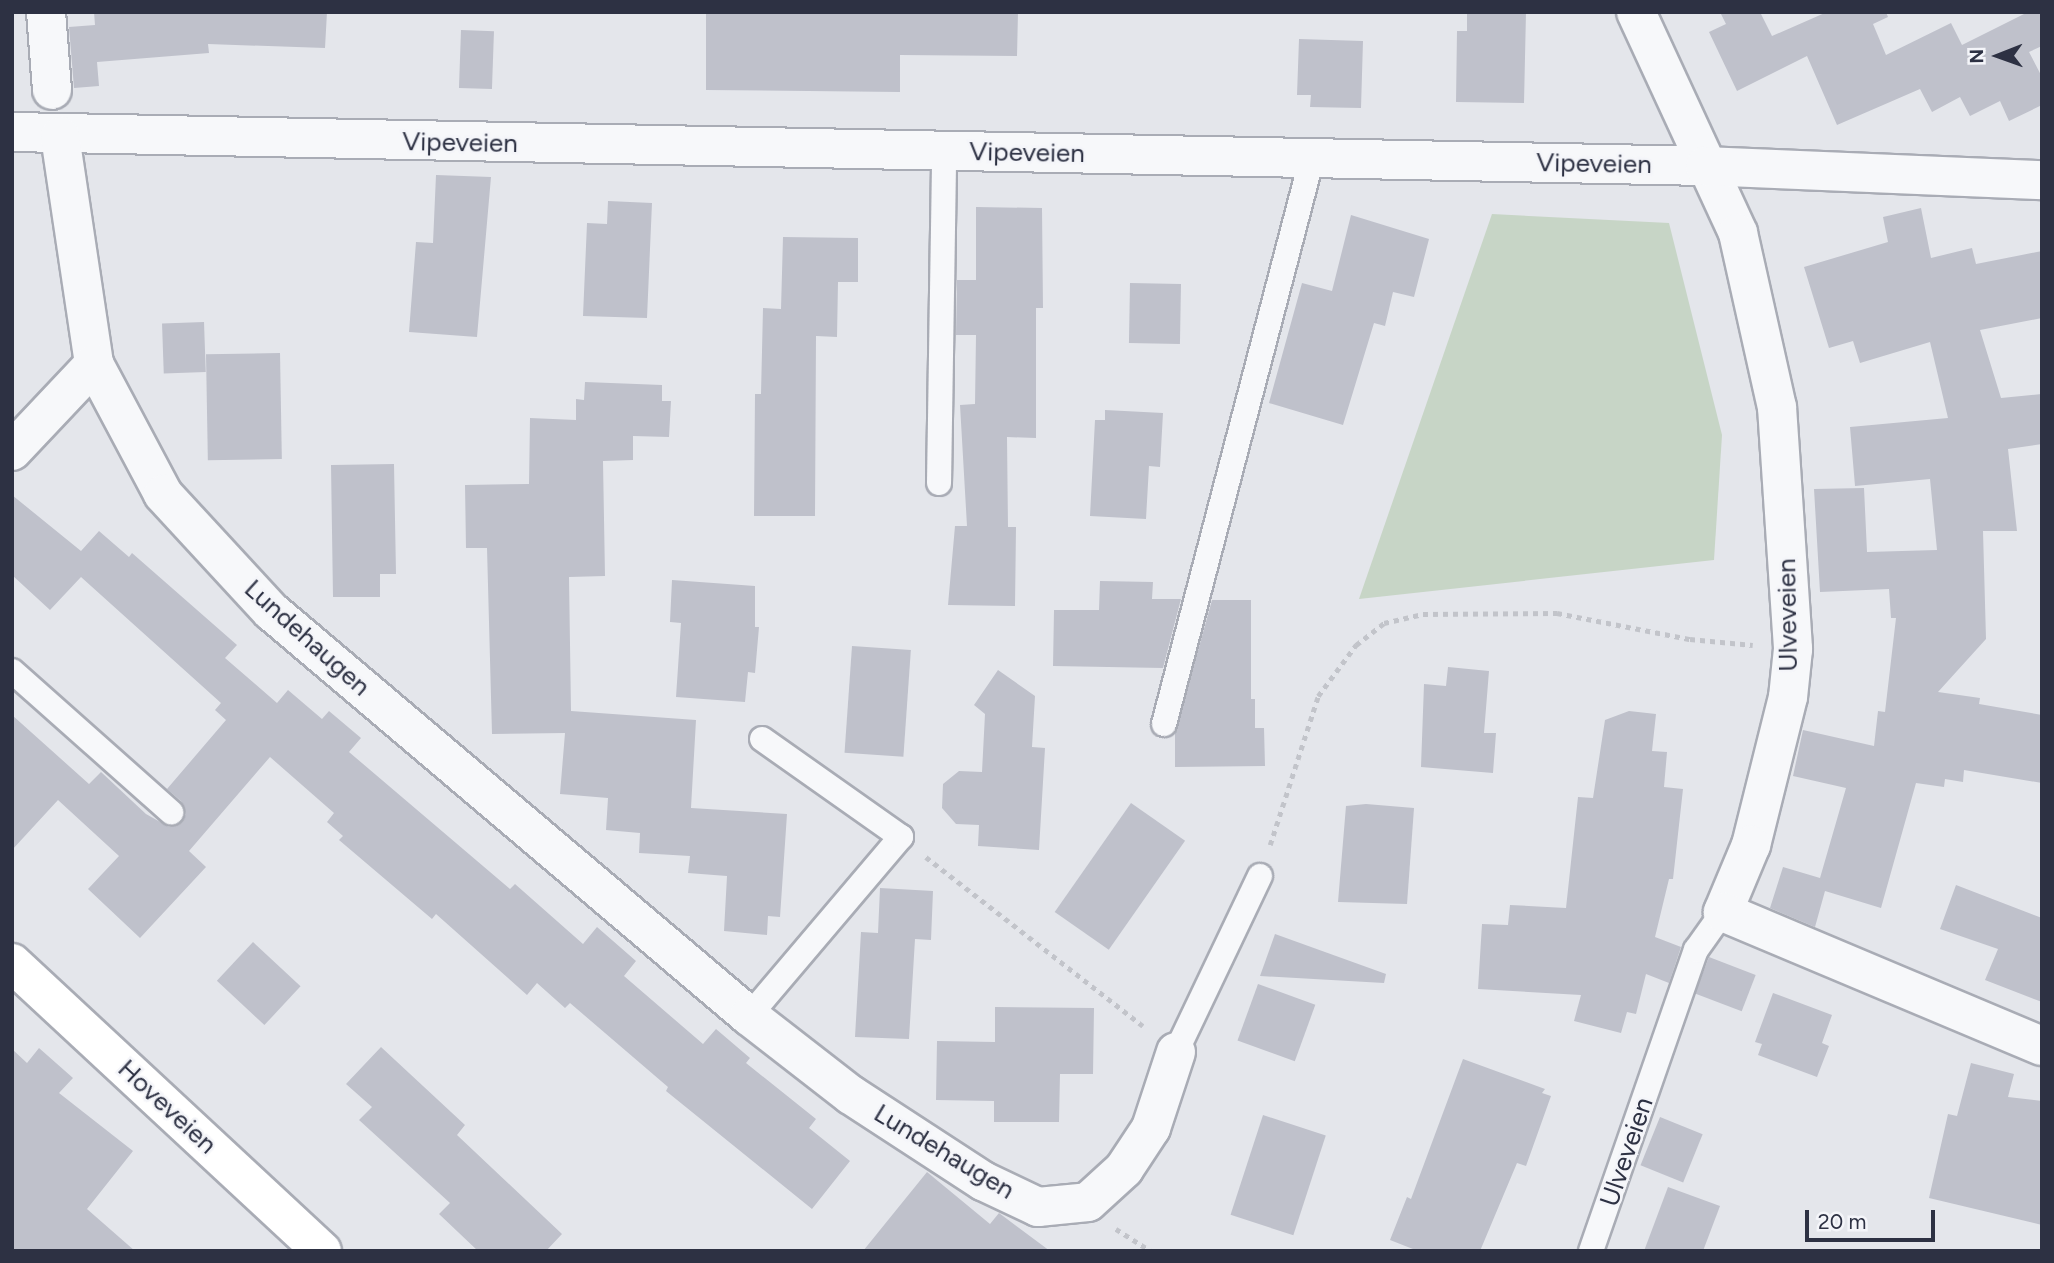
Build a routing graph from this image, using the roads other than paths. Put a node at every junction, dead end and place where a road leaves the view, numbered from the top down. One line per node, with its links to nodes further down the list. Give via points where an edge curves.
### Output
1 (46, 12): 3 (street)
2 (1636, 12): 8 (street, Ulveveien)
3 (52, 90)
4 (12, 132): 5 (street, Vipeveien)
5 (60, 136): 6 (street, Vipeveien); 10 (street, Lundehaugen)
6 (944, 152): 7 (street, Vipeveien); 12 (lane)
7 (1312, 158): 8 (street, Vipeveien); 14 (lane)
8 (1705, 166): 9 (street, Vipeveien); 18 (street, Ulveveien, via 1738,233 1777,407 1793,649 1788,697 1751,845)
9 (2042, 180)
10 (94, 364): 11 (street); 20 (street, Lundehaugen, via 163,494 271,611)
11 (12, 451)
12 (939, 483)
13 (12, 671): 16 (lane)
14 (1164, 724)
15 (762, 739): 20 (lane, via 901,837)
16 (171, 812)
17 (1260, 876): 22 (lane, Lundehaugen)
18 (1723, 912): 21 (street); 24 (lane, Ulveveien, via 1696,950)
19 (12, 963): 23 (main road, Hoveveien)
20 (750, 1016): 22 (street, Lundehaugen, via 851,1095 983,1181 1038,1207 1088,1202 1124,1169 1151,1128)
21 (2042, 1046)
22 (1176, 1052)
23 (321, 1251)
24 (1591, 1251)

